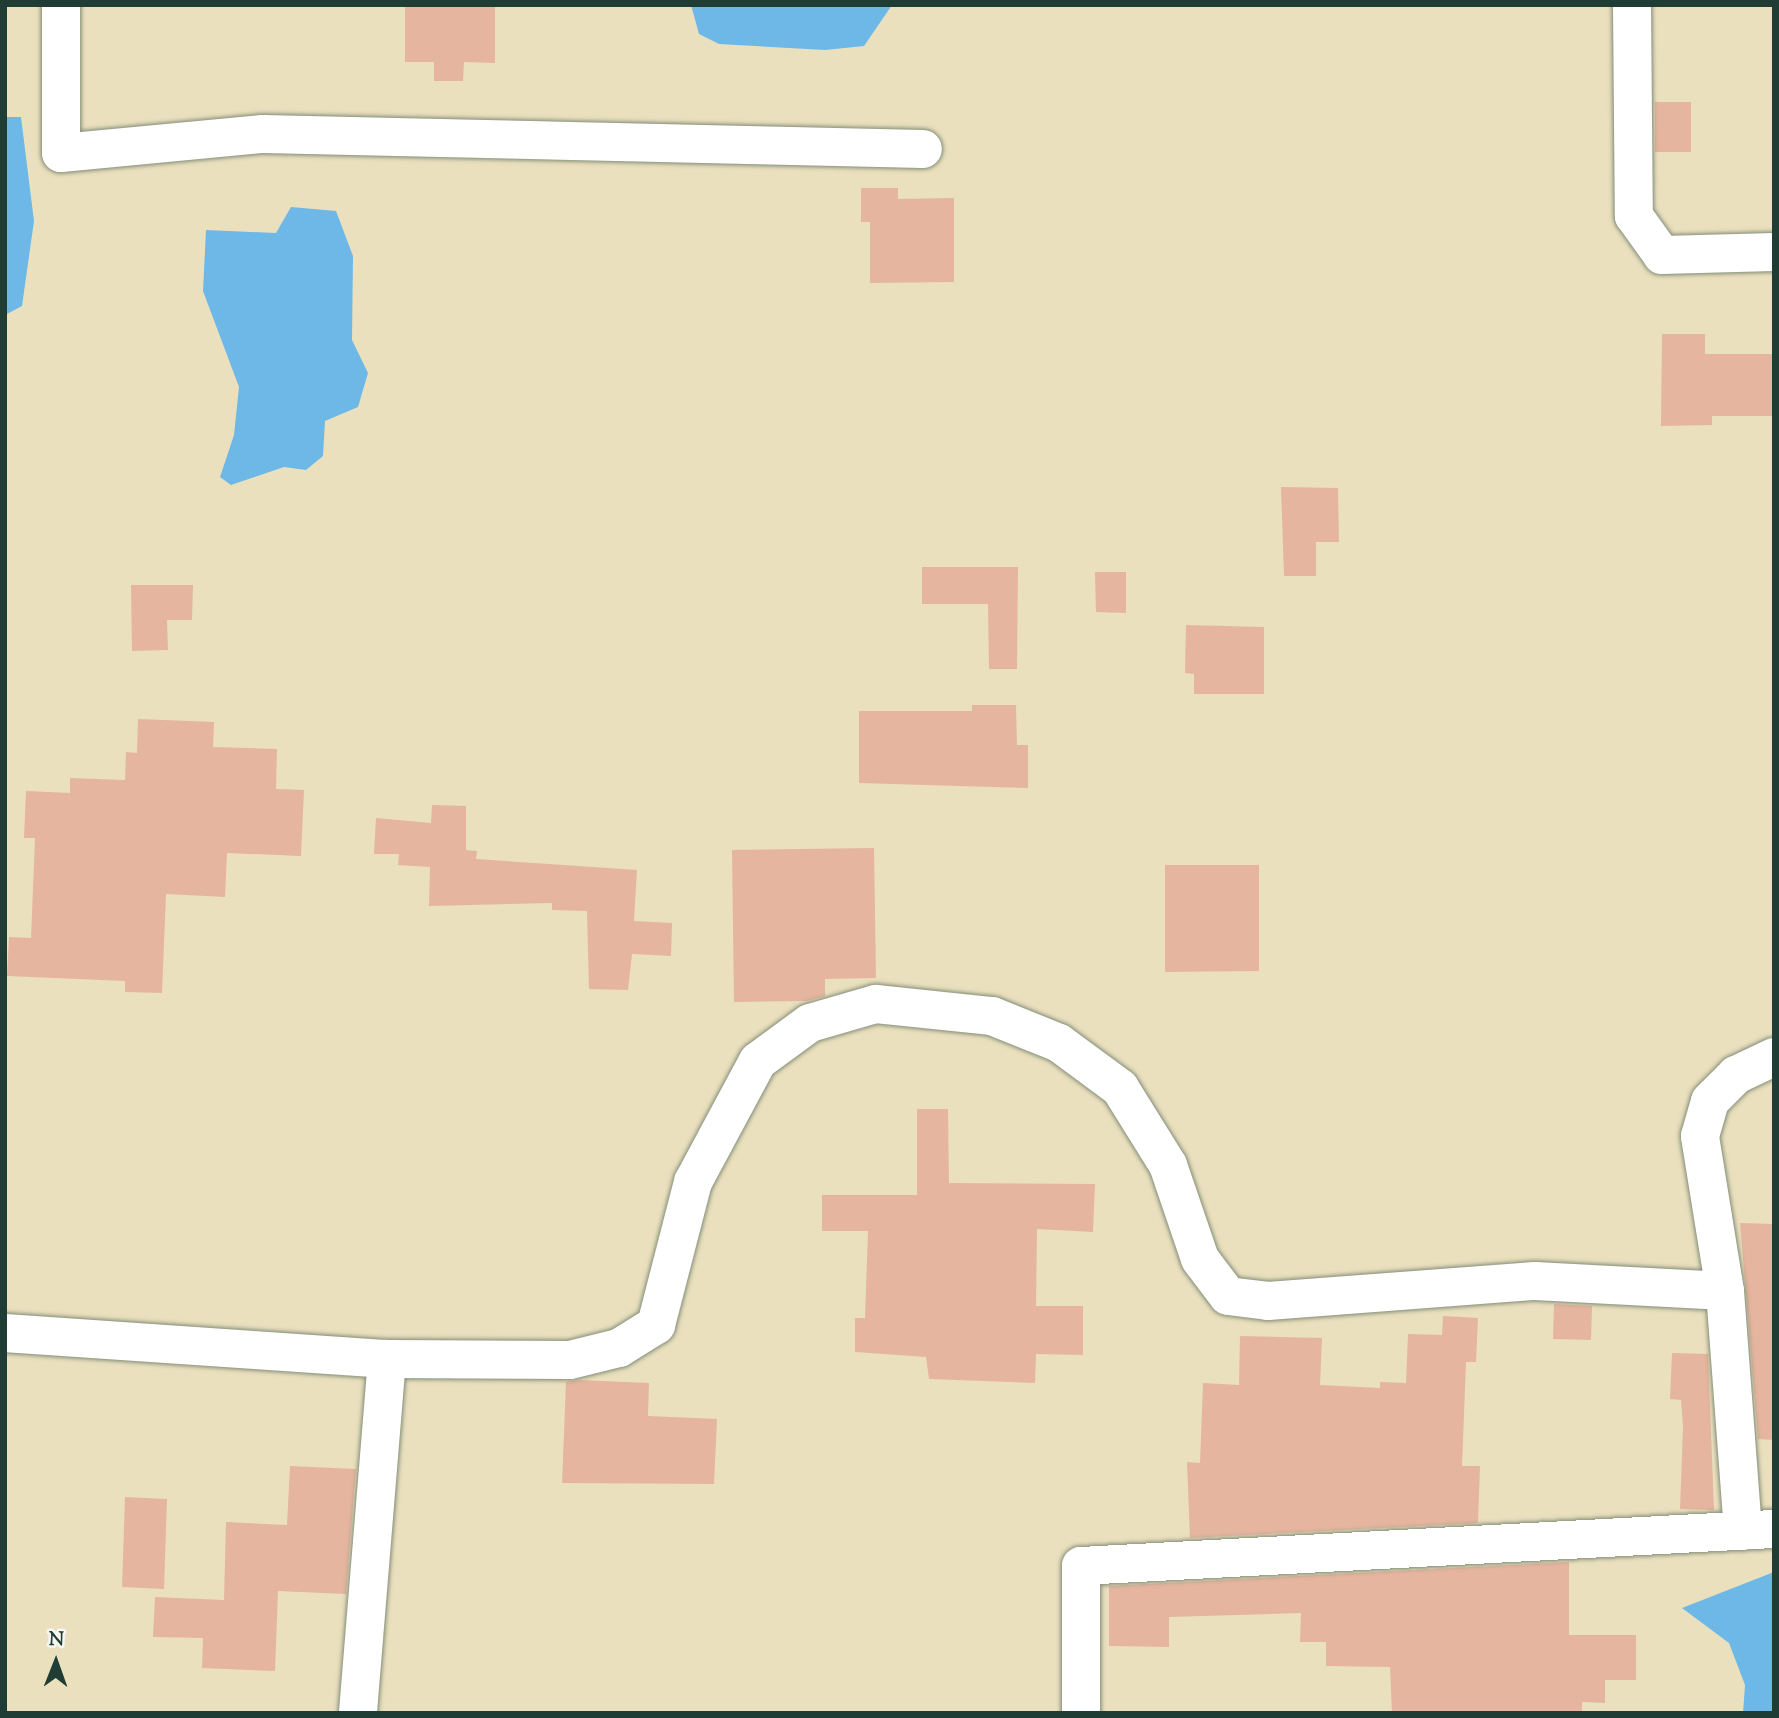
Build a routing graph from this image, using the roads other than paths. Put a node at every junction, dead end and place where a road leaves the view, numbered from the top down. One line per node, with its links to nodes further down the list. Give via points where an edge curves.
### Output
1 (61, 5): 3 (street, via 61,153 263,134)
2 (1632, 5): 4 (street, via 1634,216 1662,255)
3 (923, 149)
4 (1774, 252)
5 (1774, 1057): 6 (street, via 1736,1074 1710,1101 1700,1136)
6 (1725, 1291): 8 (street, via 1535,1281 1268,1301 1228,1296 1200,1259 1168,1165 1120,1088 1059,1043 992,1016 876,1004 810,1023 758,1061 693,1182 656,1325 619,1348 570,1360); 9 (street)
7 (5, 1333): 8 (street)
8 (387, 1359): 10 (street)
9 (1758, 1530): 11 (street, via 1081,1566)
10 (358, 1713)
11 (1081, 1713)

